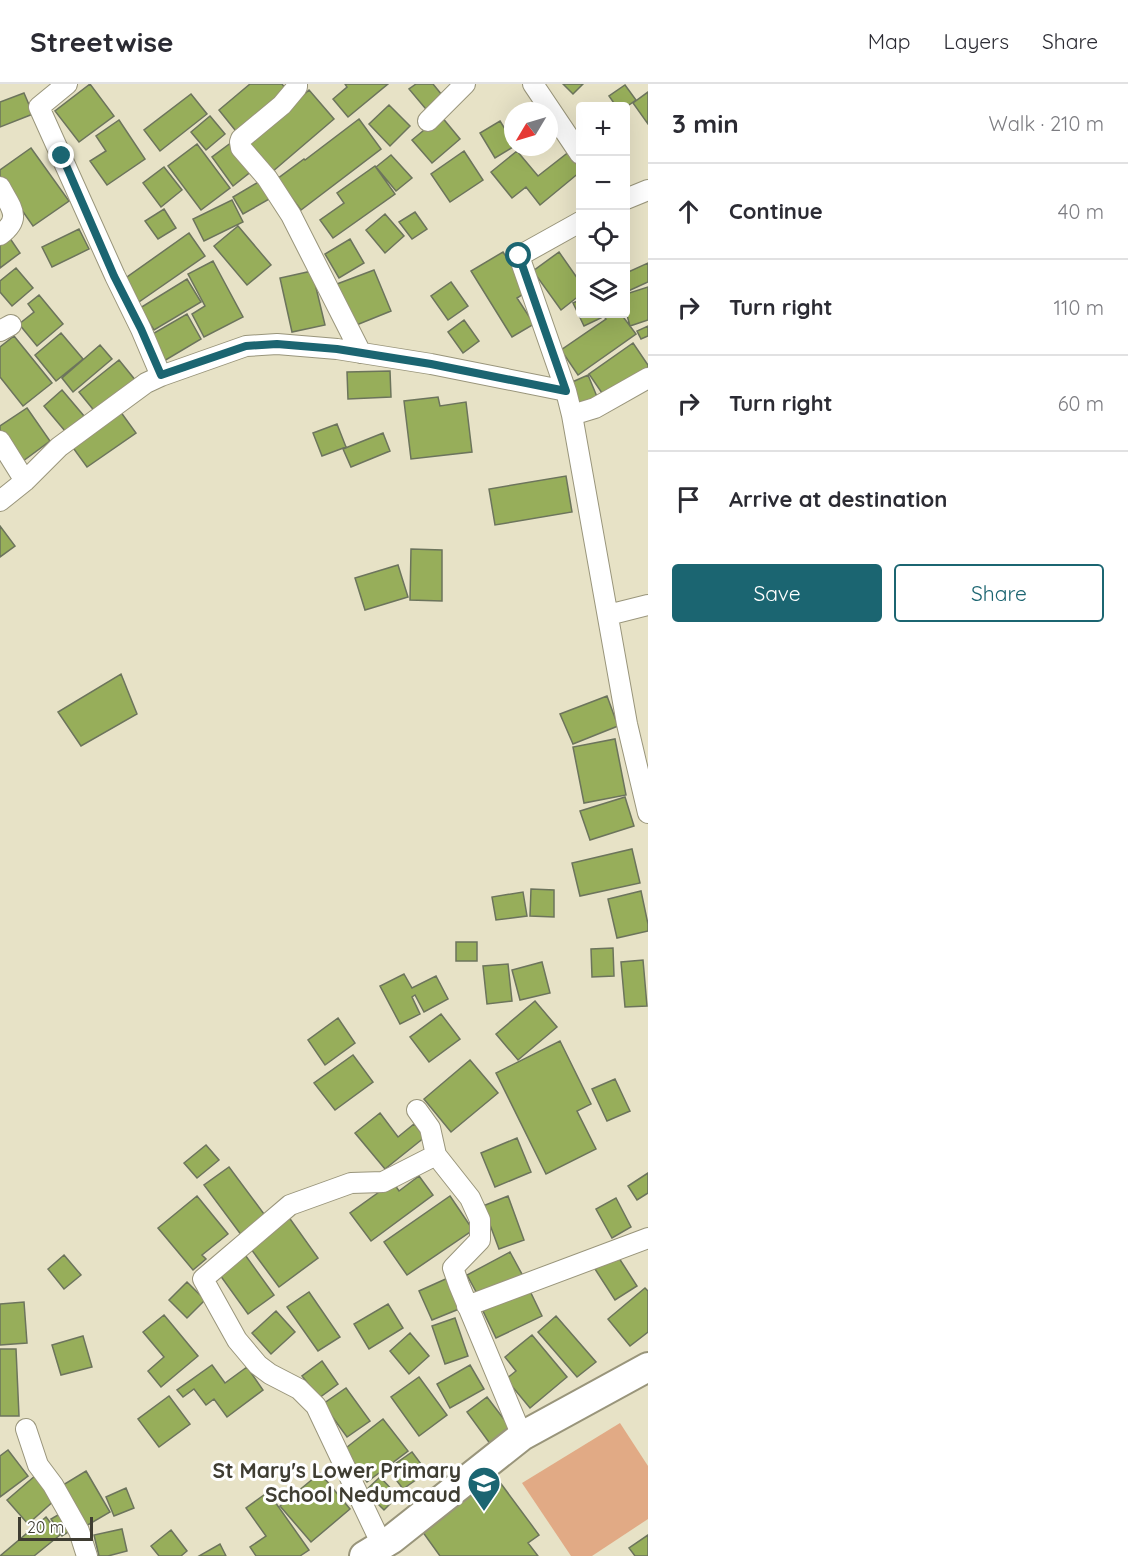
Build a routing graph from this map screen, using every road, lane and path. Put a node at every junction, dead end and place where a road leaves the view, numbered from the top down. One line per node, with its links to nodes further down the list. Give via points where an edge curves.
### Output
1 (67, 84): 13 (street, via 39,107)
2 (297, 84): 12 (street, via 282,105 240,142 291,215)
3 (465, 84): 5 (street)
4 (533, 84): 6 (street)
5 (428, 121)
6 (576, 148)
7 (0, 187): 11 (street, via 14,214 9,229)
8 (648, 190): 9 (street)
9 (630, 197)
10 (576, 224): 15 (street, via 519,256)
11 (0, 235)
12 (361, 353): 13 (street, via 277,344 246,346); 15 (street)
13 (161, 375): 18 (street, via 59,447)
14 (648, 378): 16 (street, via 596,408)
15 (566, 391): 16 (street)
16 (572, 415): 21 (street)
17 (0, 441): 18 (street)
18 (26, 481): 19 (street)
19 (0, 501)
20 (648, 604): 21 (street)
21 (608, 615): 22 (street)
22 (648, 813)
23 (417, 1110): 24 (street, via 430,1128)
24 (436, 1155): 26 (street, via 470,1198 480,1220 480,1240 453,1268); 30 (street, via 383,1182 351,1183 290,1205 203,1279 237,1340 258,1365 299,1389 316,1406)
25 (648, 1238): 26 (street)
26 (467, 1306): 29 (street)
27 (648, 1367): 29 (main road)
28 (26, 1429): 31 (street, via 38,1465 80,1531)
29 (522, 1436): 30 (main road)
30 (373, 1551)
31 (87, 1556)

